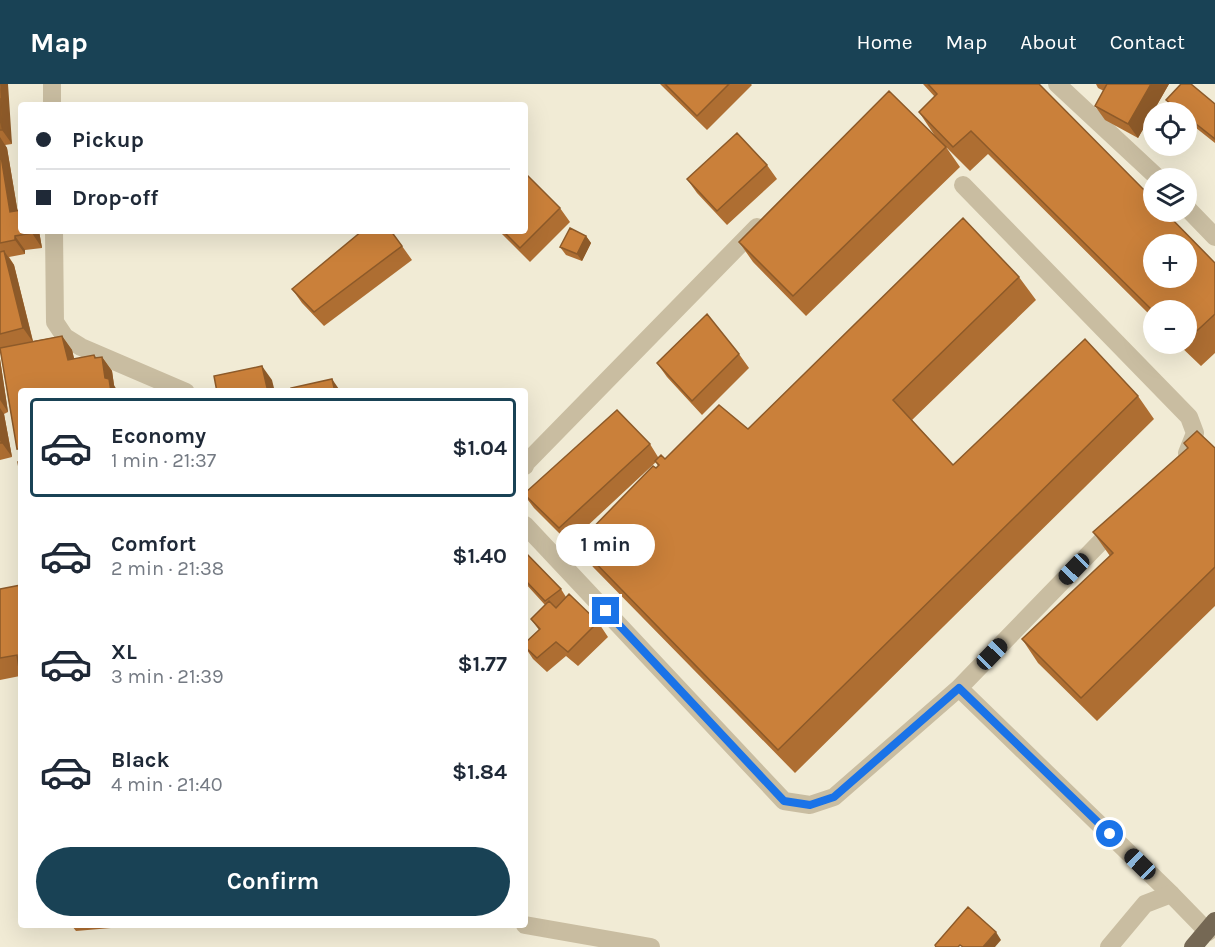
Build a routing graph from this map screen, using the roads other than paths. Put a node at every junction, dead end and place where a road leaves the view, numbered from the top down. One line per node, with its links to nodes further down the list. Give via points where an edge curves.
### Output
1 (52, 84): 3 (street)
2 (1057, 84): 4 (street)
3 (52, 102)
4 (1147, 168)
5 (963, 185): 12 (street, via 1189,417 1195,433 1189,451)
6 (769, 215): 11 (street)
7 (1197, 218): 9 (street)
8 (54, 234): 10 (street, via 55,322 65,337)
9 (1215, 237)
10 (177, 388)
11 (528, 461)
12 (1172, 468)
13 (1131, 510): 15 (street)
14 (528, 528): 15 (street, via 784,801 810,805 834,797)
15 (959, 688): 16 (street)
16 (1171, 894): 18 (street); 20 (street, via 1145,904)
17 (528, 926): 19 (street)
18 (1211, 926): 21 (main road)
19 (651, 947)
20 (1109, 947)
21 (1193, 947)

